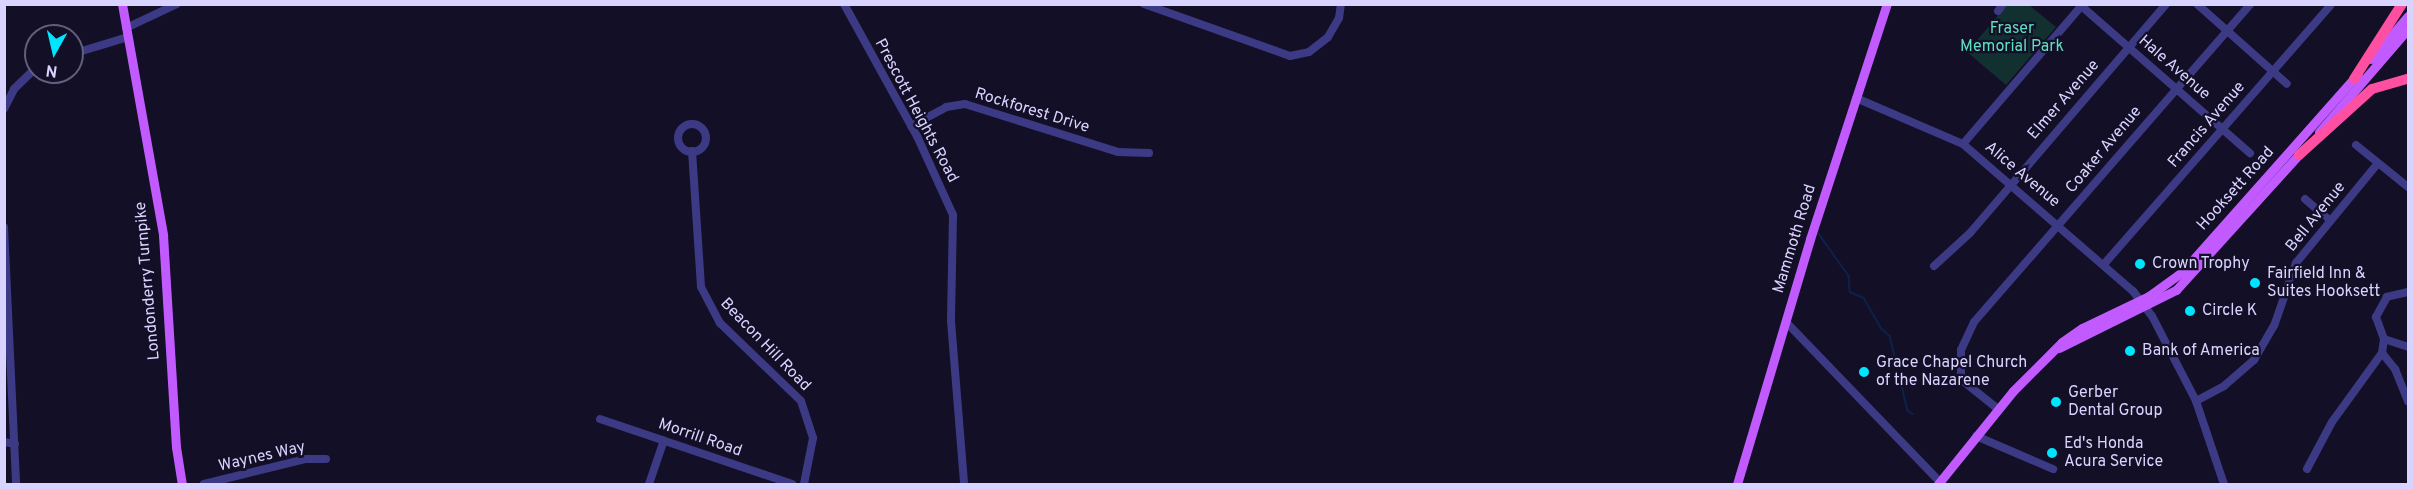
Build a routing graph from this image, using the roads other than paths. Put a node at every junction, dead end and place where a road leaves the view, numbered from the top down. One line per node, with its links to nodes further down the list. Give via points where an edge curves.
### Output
1 (122, 4): 16 (main road, Londonderry Turnpike)
2 (177, 4): 16 (street)
3 (844, 4): 27 (street, Prescott Heights Road)
4 (1144, 4): 5 (street, via 1290,56 1309,52 1328,37 1339,18)
5 (1341, 4)
6 (1887, 4): 25 (main road, Mammoth Road)
7 (2166, 4): 17 (street, Elmer Avenue)
8 (2197, 4): 15 (street)
9 (2250, 4): 15 (street, Coaker Avenue)
10 (2402, 4): 21 (highway)
11 (2081, 5): 17 (street, Hale Avenue); 29 (street)
12 (2330, 6): 19 (street, Francis Avenue)
13 (2409, 16): 21 (main road, Hooksett Road)
14 (2409, 29): 34 (main road, Hooksett Road)
15 (2225, 31): 19 (street); 24 (street, Coaker Avenue)
16 (127, 33): 18 (street); 62 (main road, Londonderry Turnpike, via 163,235 176,447)
17 (2129, 47): 24 (street, Hale Avenue); 36 (street, Elmer Avenue)
18 (84, 49)
19 (2272, 72): 23 (street); 28 (street, Francis Avenue)
20 (24, 79): 26 (street)
21 (2354, 79): 45 (main road, Hooksett Road, via 2182,272)
22 (2409, 80): 34 (highway, via 2372,89)
23 (2287, 84)
24 (2176, 87): 28 (street, Hale Avenue); 40 (street, Coaker Avenue)
25 (1856, 98): 29 (street, Alice Avenue); 46 (main road, Mammoth Road)
26 (4, 109)
27 (911, 126): 32 (street, Rockforest Drive, via 946,107 972,105 1118,152); 67 (street, Prescott Heights Road, via 941,185 955,228 951,317)
28 (2222, 128): 33 (street, Hale Avenue); 42 (street, Francis Avenue)
29 (1963, 144): 36 (street, Alice Avenue)
30 (2356, 145): 35 (street)
31 (692, 151): 66 (street, Beacon Hill Road, via 701,288 720,322 801,401 813,438)
32 (1149, 153)
33 (2250, 153)
34 (2299, 155): 45 (main road, Hooksett Road, via 2194,274)
35 (2378, 163): 37 (street); 39 (street, Bell Avenue)
36 (2011, 183): 40 (street, Alice Avenue); 43 (street, Elmer Avenue, via 1970,232)
37 (2409, 187)
38 (2305, 199): 39 (street)
39 (2329, 220): 50 (street, Bell Avenue, via 2296,263 2261,349 2235,378)
40 (2059, 224): 42 (street, Alice Avenue); 52 (street, Coaker Avenue, via 1974,322 1961,350 1964,382)
41 (4, 227): 57 (street)
42 (2104, 263): 45 (street, Alice Avenue)
43 (1934, 266)
44 (2409, 292): 47 (street, via 2387,297 2378,310 2377,325)
45 (2143, 304): 50 (street, Alice Avenue); 52 (main road, Hooksett Road, via 2059,348)
46 (1786, 322): 68 (main road, Mammoth Road); 69 (street)
47 (2384, 339): 48 (street); 49 (street)
48 (2409, 347)
49 (2382, 353): 51 (street, via 2395,369); 60 (street, via 2332,422)
50 (2196, 401): 70 (street, Alice Avenue)
51 (2409, 401)
52 (1998, 409): 54 (main road, Hooksett Road)
53 (600, 419): 55 (street, Morrill Road)
54 (1976, 436): 59 (street); 69 (main road, Hooksett Road)
55 (664, 440): 64 (street); 65 (street, Morrill Road)
56 (4, 442): 57 (street)
57 (15, 444): 61 (street)
58 (326, 459): 63 (street, Waynes Way, via 306,459)
59 (2053, 469)
60 (2307, 469)
61 (16, 484)
62 (182, 484)
63 (204, 484)
64 (649, 484)
65 (792, 484)
66 (804, 484)
67 (964, 484)
68 (1737, 484)
69 (1940, 484)
70 (2224, 484)

